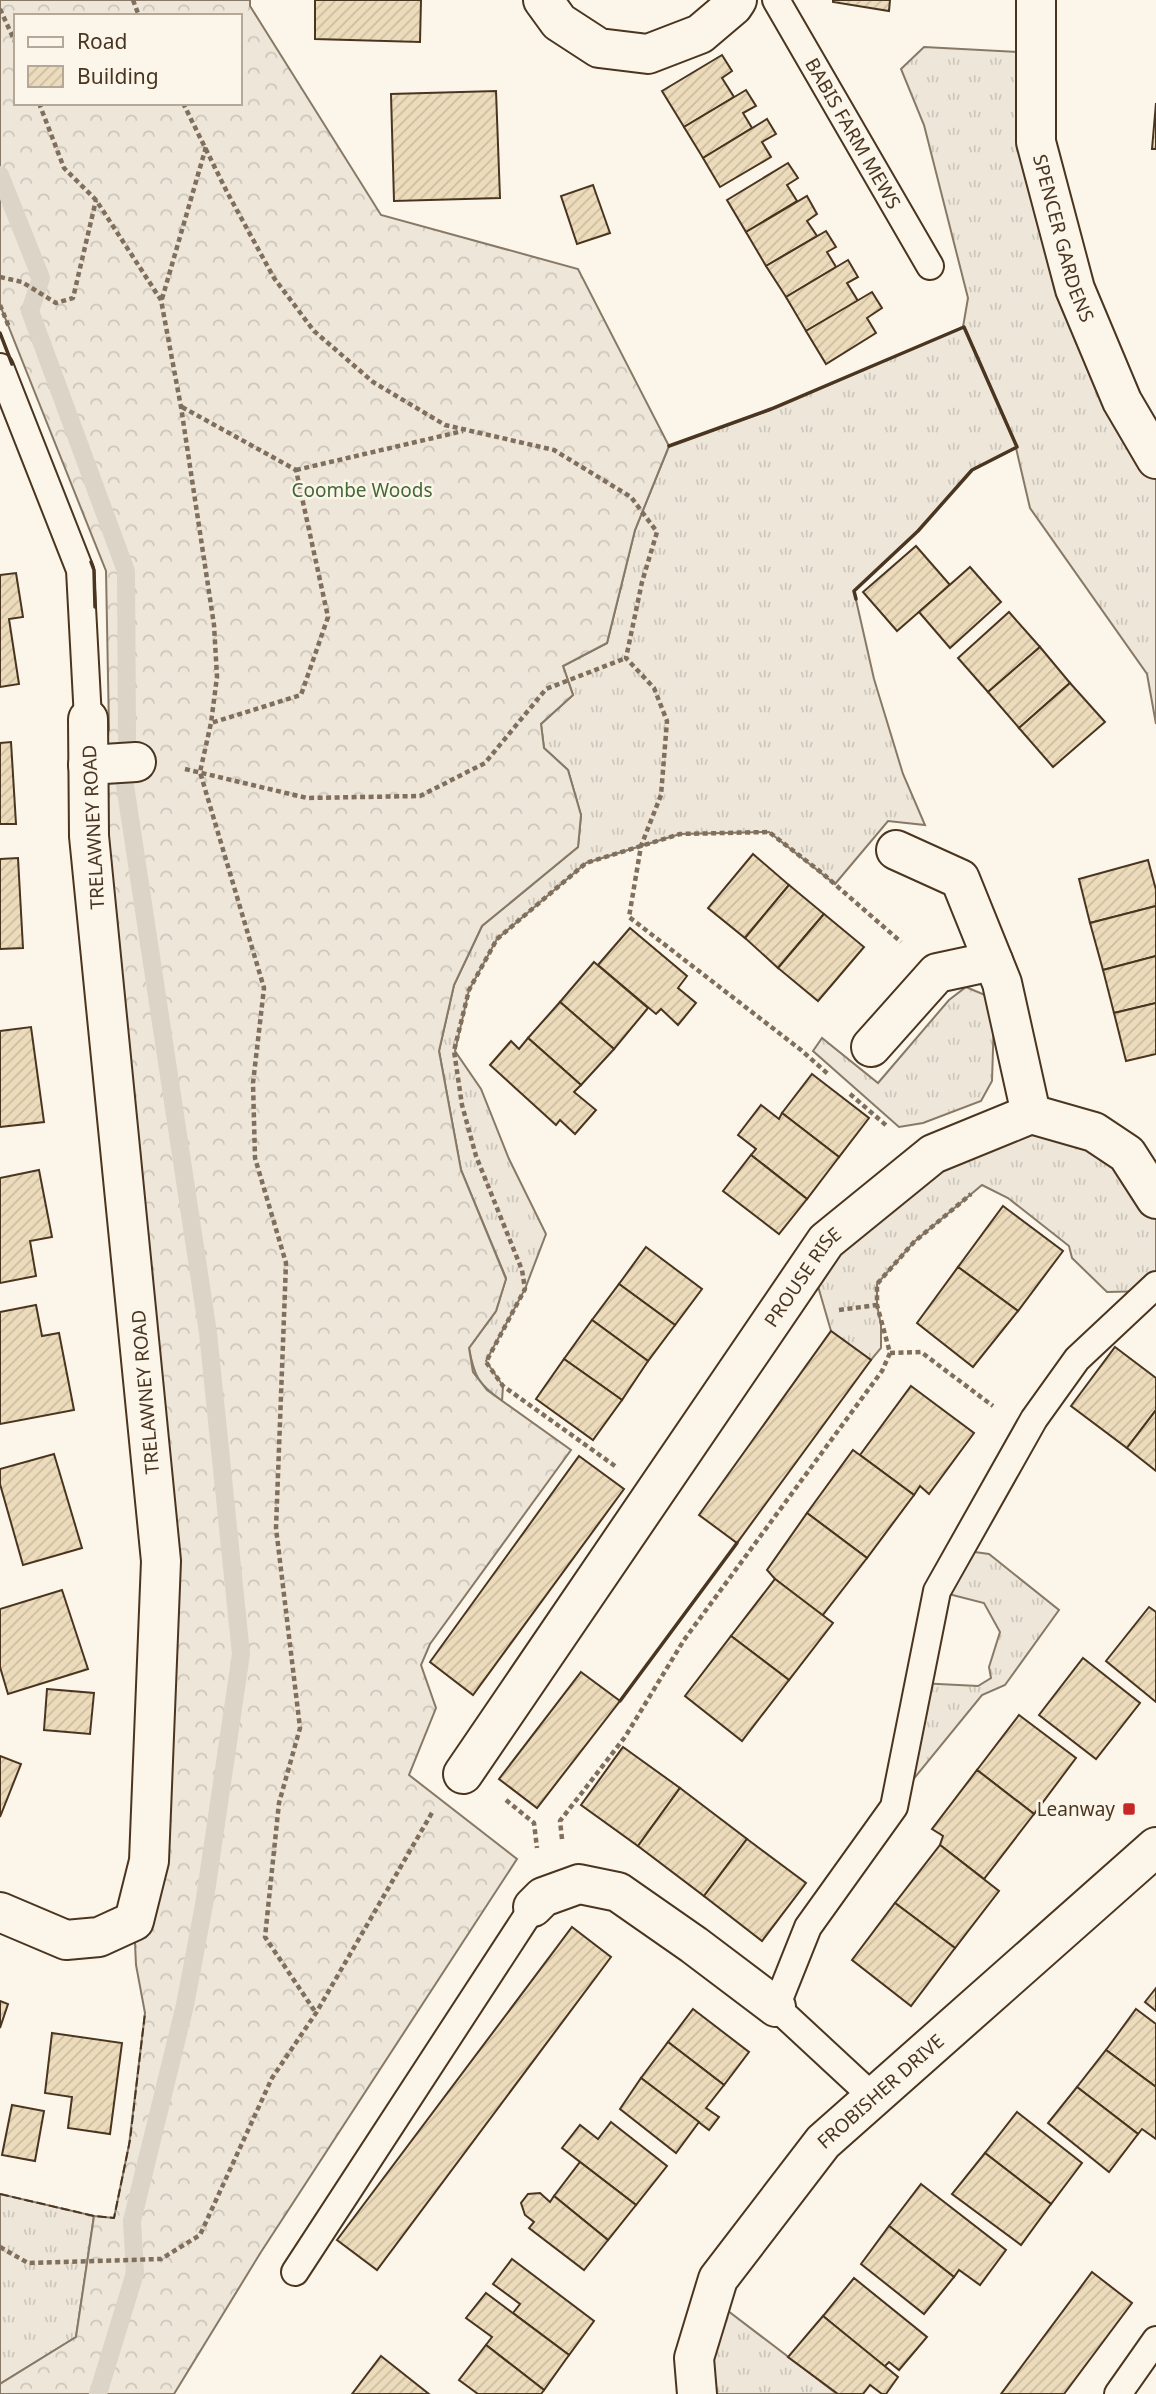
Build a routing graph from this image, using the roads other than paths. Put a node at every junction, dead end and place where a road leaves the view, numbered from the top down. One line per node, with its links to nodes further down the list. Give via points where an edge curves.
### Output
1 (543, 0): 2 (street, via 559,22 599,48 648,54 700,34)
2 (737, 0)
3 (776, 0): 5 (lane, BABIS FARM MEWS)
4 (1037, 0): 7 (street, SPENCER GARDENS, via 1036,142 1075,289 1122,401)
5 (930, 266)
6 (0, 367): 8 (lane, via 80,570)
7 (1156, 459)
8 (88, 719): 10 (street, TRELAWNEY ROAD)
9 (136, 762): 10 (street)
10 (88, 765): 20 (street, TRELAWNEY ROAD, via 89,836 161,1561 149,1861 134,1921 99,1937 66,1940)
11 (896, 850): 12 (street, via 960,879)
12 (993, 961): 13 (street, via 937,973); 14 (street)
13 (871, 1047)
14 (1031, 1114): 15 (street, via 1094,1132 1127,1154); 17 (street, PROUSE RISE, via 933,1154 826,1241)
15 (1156, 1199)
16 (1156, 1285): 21 (lane, via 1077,1359 1027,1432 937,1591 894,1807 808,1927)
17 (465, 1772)
18 (1156, 1847): 22 (street, FROBISHER DRIVE)
19 (548, 1897): 21 (street, via 579,1884 618,1892); 23 (lane)
20 (0, 1912)
21 (776, 2007): 22 (lane)
22 (873, 2097): 25 (street, FROBISHER DRIVE, via 824,2142 718,2278 694,2358)
23 (295, 2272)
24 (1156, 2340): 26 (lane)
25 (697, 2394)
26 (1118, 2394)

